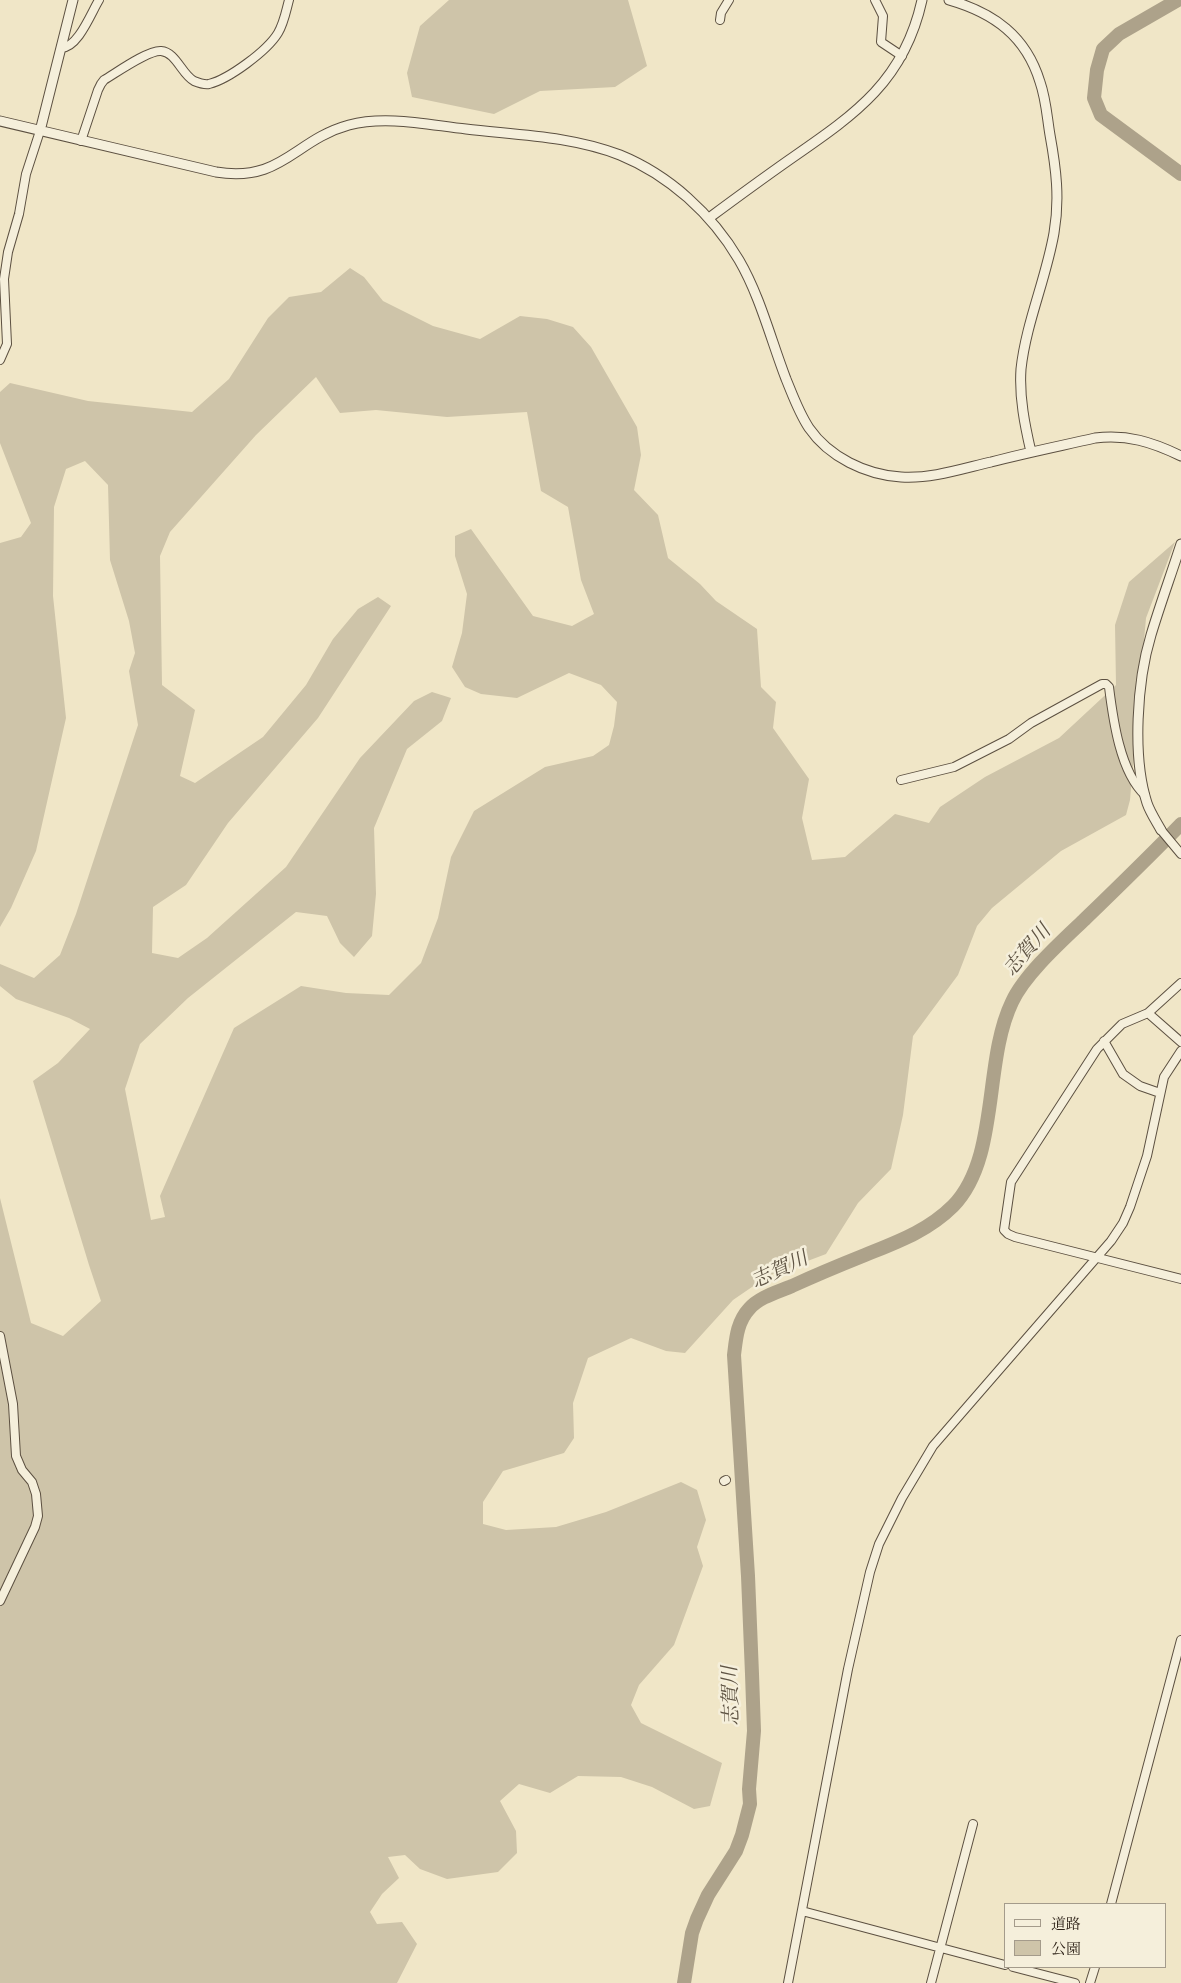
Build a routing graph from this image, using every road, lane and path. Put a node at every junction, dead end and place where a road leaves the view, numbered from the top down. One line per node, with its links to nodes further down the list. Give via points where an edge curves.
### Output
1 (73, 0): 9 (street)
2 (99, 0): 9 (street, via 74,42)
3 (289, 0): 13 (street, via 279,32 272,41 238,69 209,84 190,79 170,55 162,51 153,52 104,80)
4 (729, 0): 8 (street)
5 (875, 0): 10 (street, via 883,16 881,42)
6 (922, 0): 10 (street)
7 (949, 0): 16 (street, via 979,10 1006,28 1029,58 1043,94 1058,196 1050,255 1021,370)
8 (720, 20)
9 (61, 48): 12 (street)
10 (902, 56): 14 (street, via 874,94 849,117)
11 (0, 121): 12 (street)
12 (40, 131): 13 (street); 15 (street, via 26,174 8,252 4,279 6,344)
13 (81, 141): 14 (street, via 216,172 250,174 272,168 329,132 364,122 569,140 621,155 656,173)
14 (709, 218): 16 (street, via 728,242 748,279 801,415 814,435 830,450 867,470 900,477 935,475)
15 (0, 360)
16 (1031, 452): 17 (street, via 1116,436 1148,442)
17 (1181, 456)
18 (1181, 544): 20 (street, via 1151,636 1142,683 1138,715)
19 (901, 780): 20 (street, via 954,768 1106,684 1113,724 1126,762)
20 (1145, 795): 21 (street)
21 (1161, 830): 22 (street)
22 (1180, 852)
23 (1181, 983): 24 (street)
24 (1148, 1013): 25 (street, via 1122,1024); 26 (street)
25 (1104, 1041): 28 (street, via 1124,1074 1140,1086); 29 (street, via 1011,1182 1004,1230 1015,1237)
26 (1181, 1042)
27 (1181, 1051): 28 (street, via 1166,1073)
28 (1160, 1093): 29 (street, via 1147,1156 1130,1207 1120,1229)
29 (1097, 1258): 30 (street); 36 (street, via 933,1446 879,1544 848,1669)
30 (1181, 1279)
31 (0, 1336): 32 (street, via 13,1404 16,1456 32,1482 38,1505 35,1527)
32 (0, 1601)
33 (1181, 1640): 35 (street)
34 (973, 1824): 37 (street)
35 (1111, 1903)
36 (802, 1911): 37 (street); 41 (street)
37 (940, 1948): 38 (street); 42 (street)
38 (1004, 1964)
39 (1017, 1968): 43 (street)
40 (1095, 1968): 44 (street)
41 (788, 1983)
42 (931, 1983)
43 (1075, 1983)
44 (1090, 1983)

